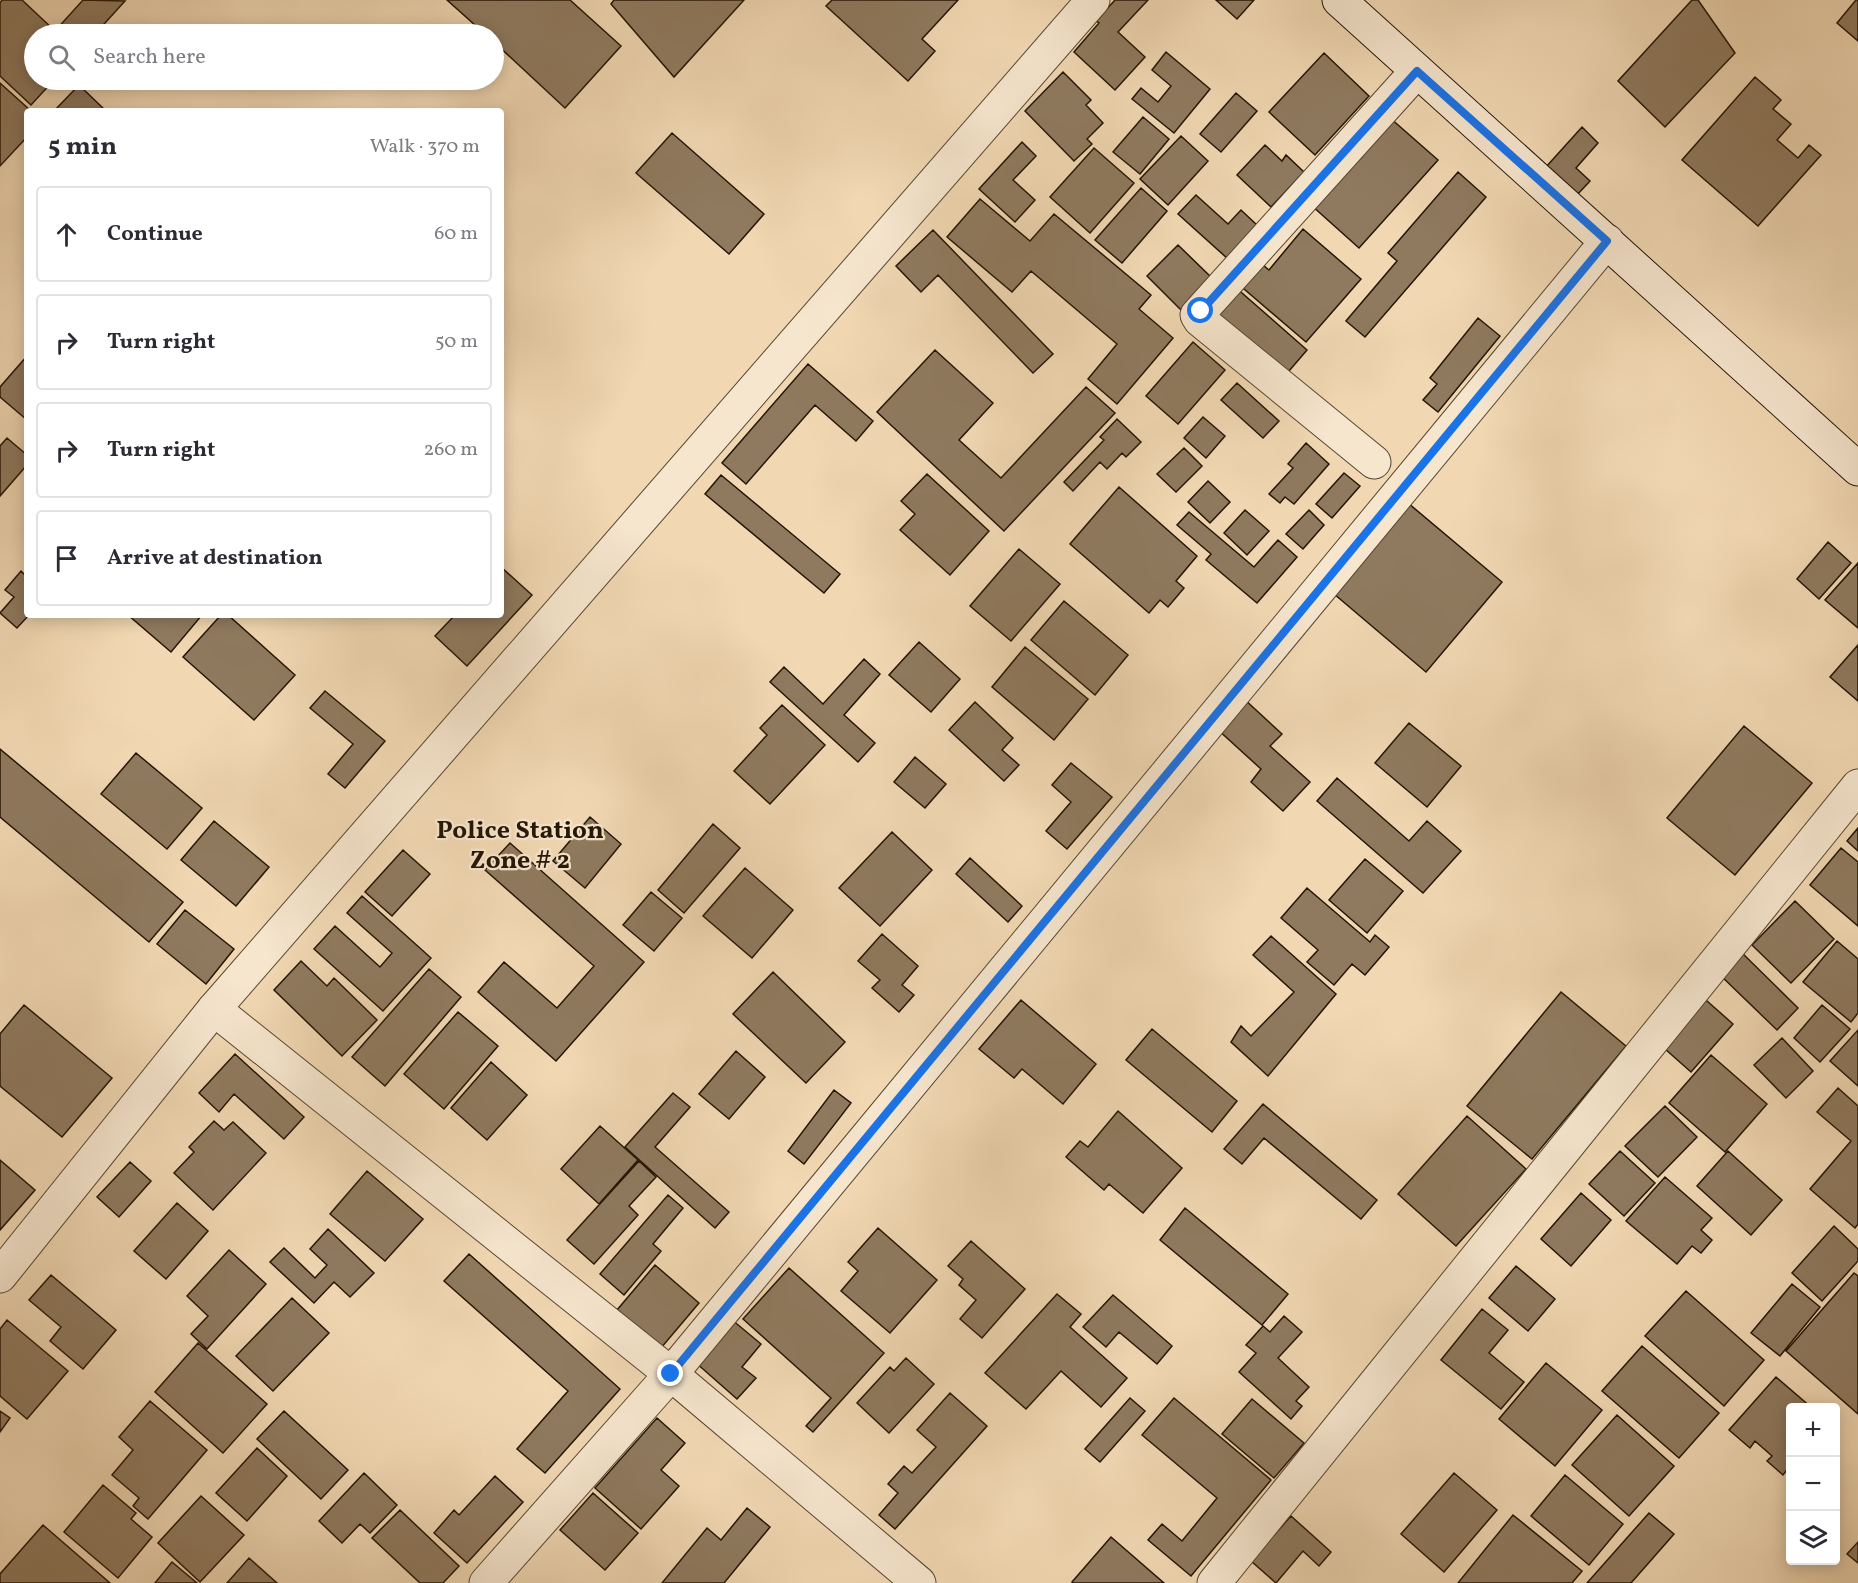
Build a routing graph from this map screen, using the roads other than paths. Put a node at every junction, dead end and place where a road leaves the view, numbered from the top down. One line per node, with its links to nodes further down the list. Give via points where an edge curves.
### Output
1 (1093, 0): 8 (street)
2 (1339, 0): 3 (street)
3 (1417, 71): 4 (street); 5 (street, via 1197,315)
4 (1607, 241): 6 (street); 10 (street)
5 (1374, 462)
6 (1858, 469)
7 (1858, 786): 13 (street)
8 (214, 1009): 9 (street); 10 (street)
9 (0, 1276)
10 (671, 1374): 11 (street); 12 (street)
11 (486, 1583)
12 (919, 1583)
13 (1214, 1583)

